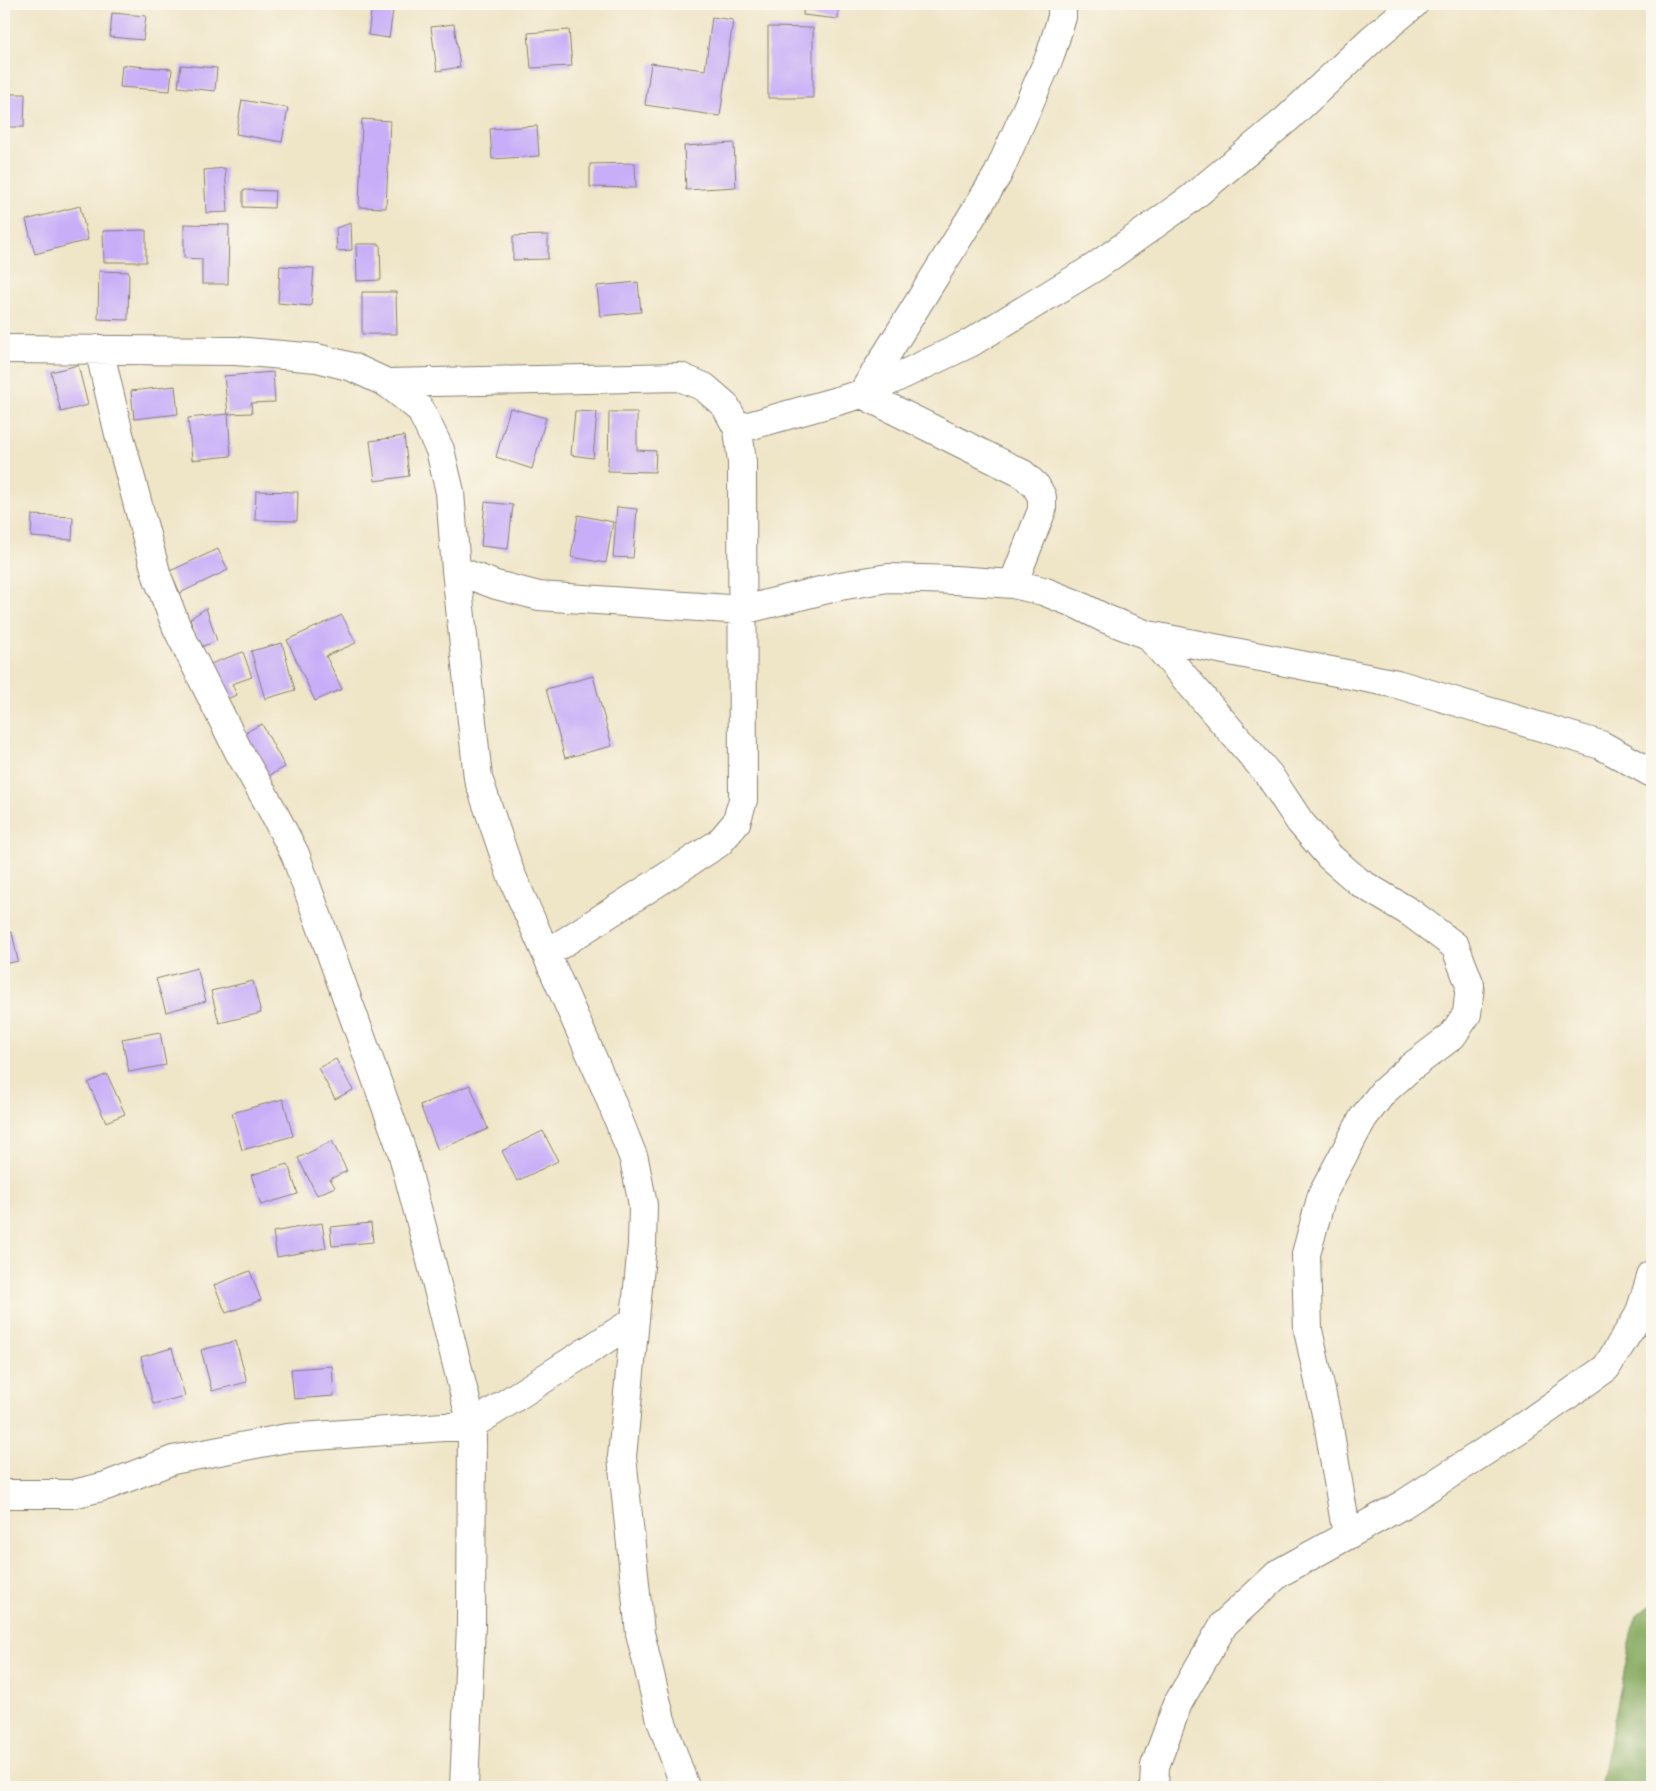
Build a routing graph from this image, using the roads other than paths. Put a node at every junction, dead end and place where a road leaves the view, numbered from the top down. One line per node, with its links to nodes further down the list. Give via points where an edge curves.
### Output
1 (1062, 4): 6 (street, via 1062,18 1050,56 998,174)
2 (1414, 4): 6 (street, via 1287,119 1189,200 1095,267 970,343)
3 (4, 349): 4 (street)
4 (99, 349): 5 (street, via 236,351 317,358 352,367); 16 (street, via 157,576 182,637 239,752 295,854 401,1148)
5 (387, 383): 7 (street, via 680,377 704,387 725,405); 8 (street, via 420,409 440,450 450,492)
6 (862, 394): 7 (street); 9 (street, via 1023,474 1036,486 1042,497 1042,510)
7 (738, 429): 10 (street, via 742,462)
8 (456, 570): 10 (street, via 539,596); 13 (street, via 478,778 510,872)
9 (1012, 584): 10 (street, via 888,578 840,586); 11 (street, via 1043,591)
10 (743, 610): 13 (street, via 743,800 736,823 719,843)
11 (1148, 634): 12 (street, via 1397,684 1601,745); 18 (street, via 1269,775 1300,822 1330,857 1360,882 1411,913 1455,946 1470,986 1467,1014 1452,1036 1383,1092 1363,1118 1322,1195 1306,1254 1308,1330)
12 (1652, 773)
13 (546, 954): 15 (street, via 634,1160 643,1205)
14 (1652, 1274): 18 (street, via 1638,1315 1606,1368 1522,1428 1402,1505)
15 (634, 1321): 16 (street); 20 (street, via 622,1457 640,1633 661,1720)
16 (472, 1425): 17 (street, via 287,1438 173,1460 106,1486 73,1494); 19 (street, via 471,1625)
17 (4, 1494)
18 (1347, 1535): 21 (street, via 1279,1573 1224,1624 1178,1703 1155,1766)
19 (464, 1787)
20 (685, 1787)
21 (1154, 1787)

